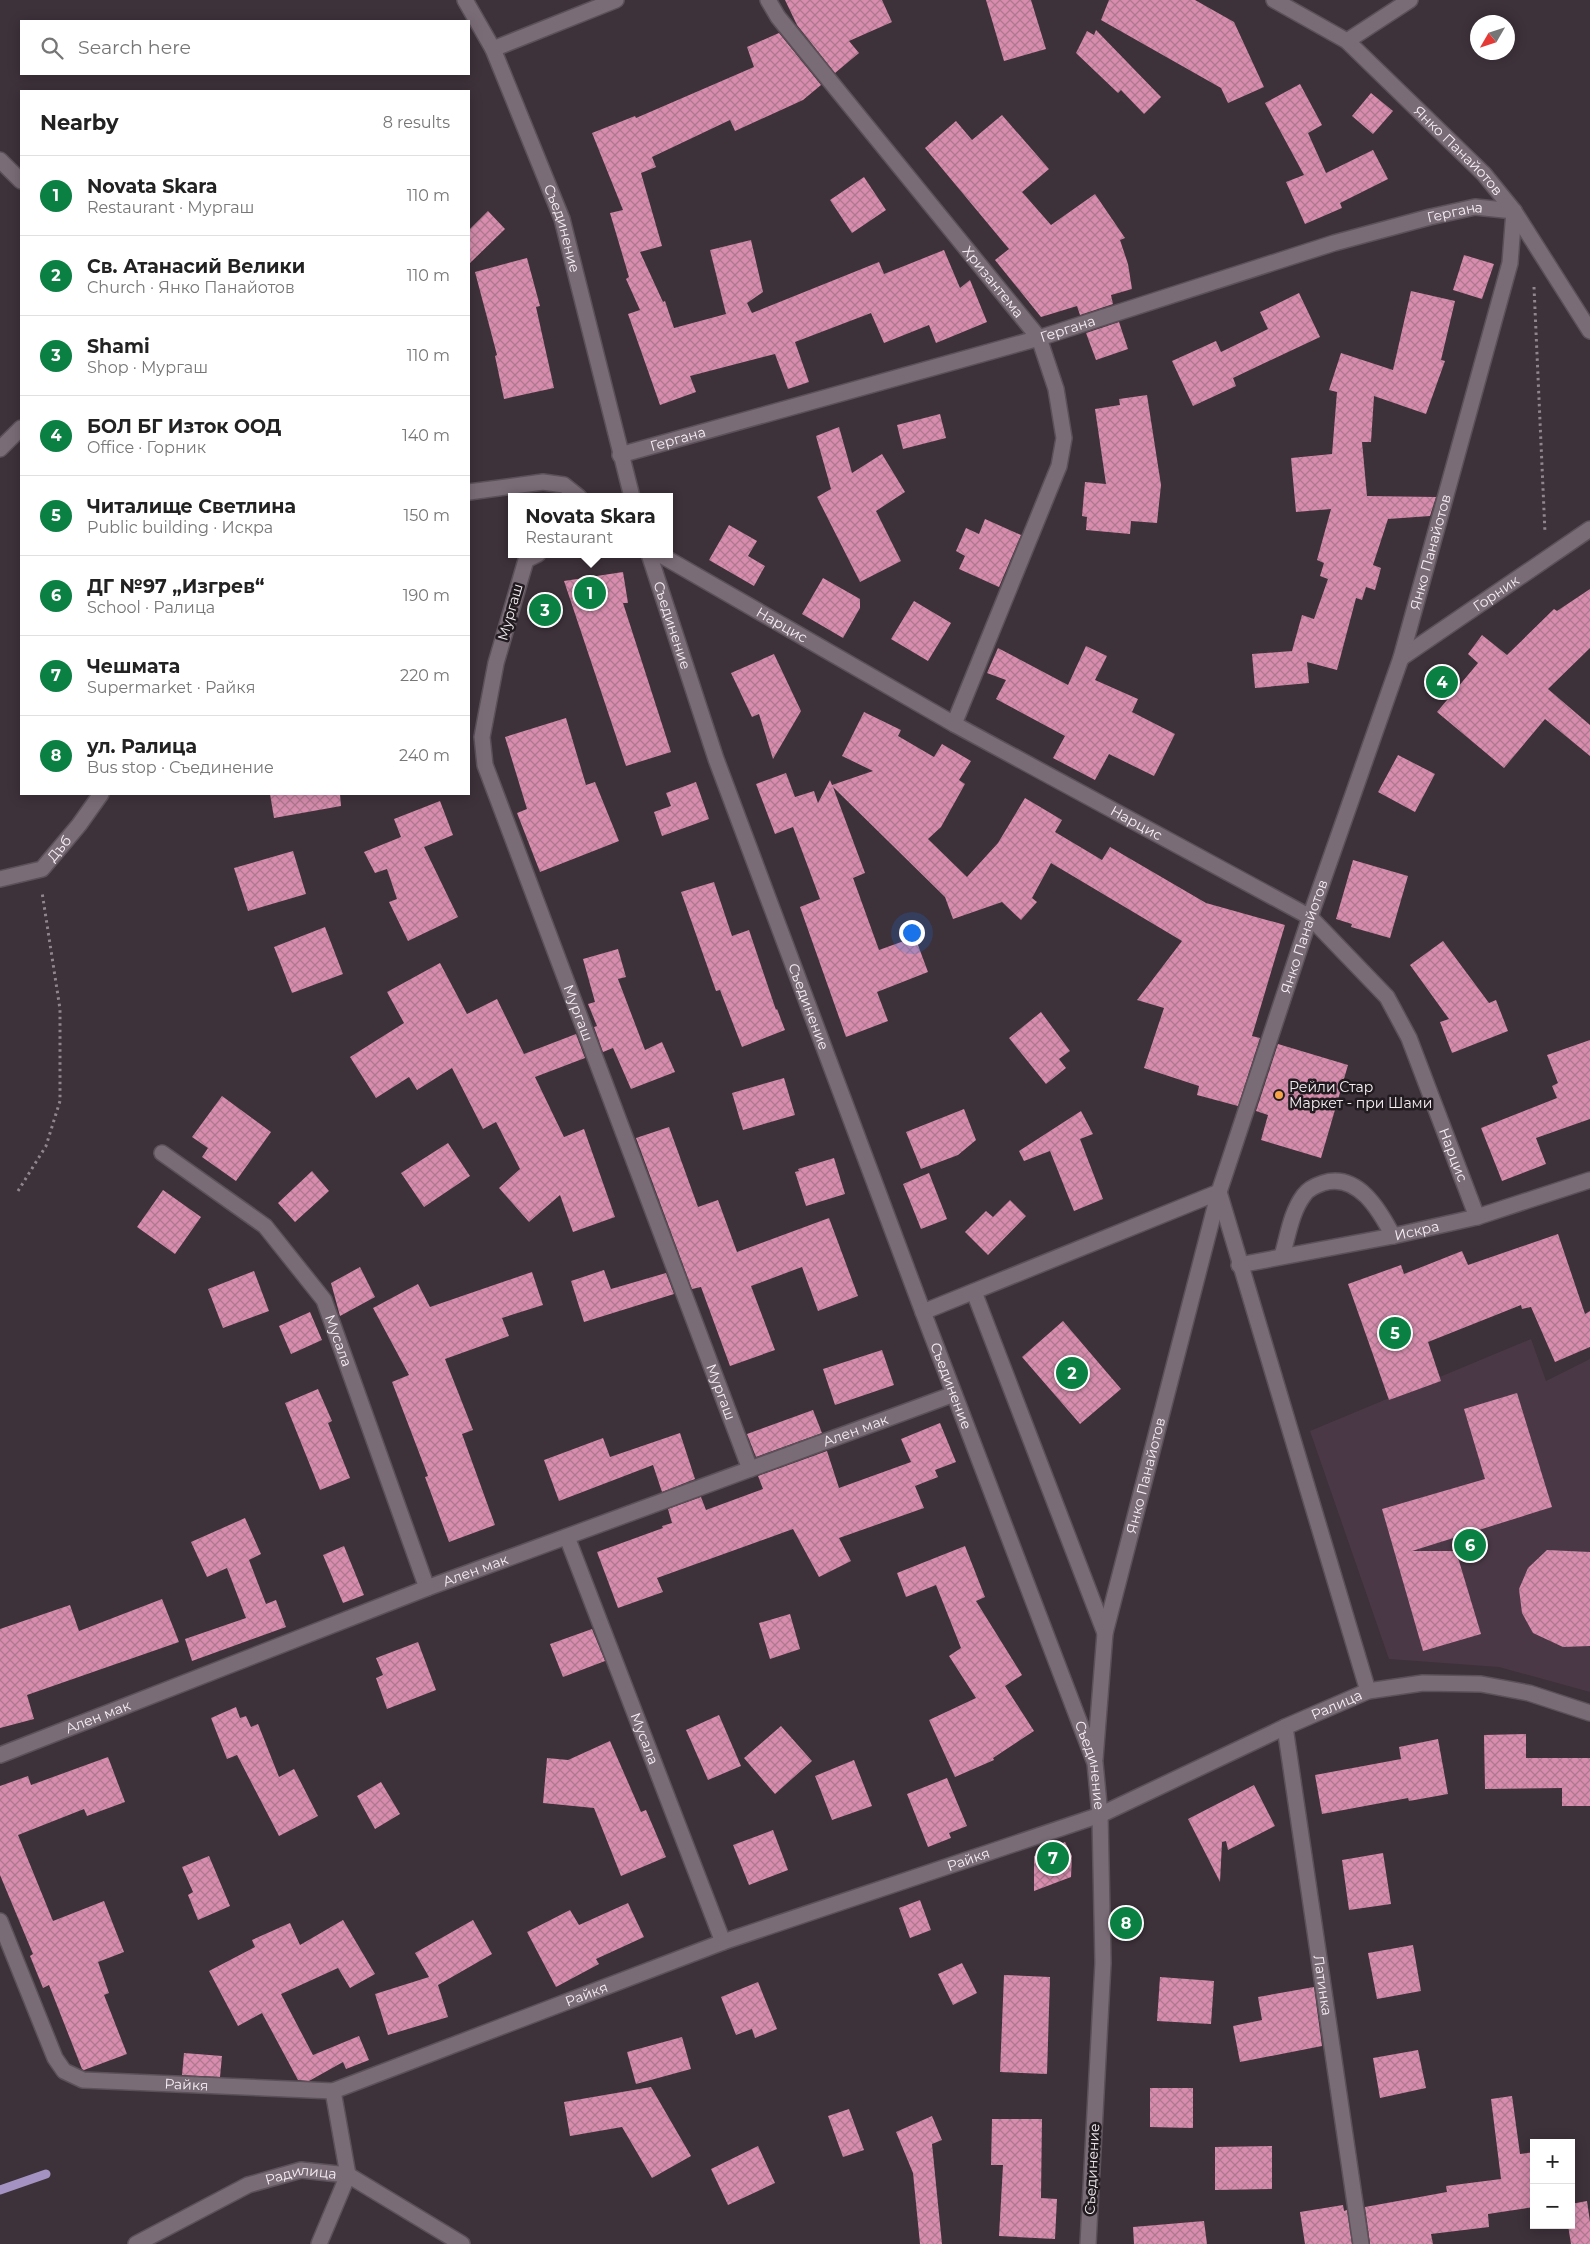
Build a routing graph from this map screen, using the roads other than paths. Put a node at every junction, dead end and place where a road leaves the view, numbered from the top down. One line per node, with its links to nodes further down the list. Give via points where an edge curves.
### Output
1 (465, 0): 7 (street, Съединение)
2 (616, 0): 7 (street)
3 (768, 0): 12 (street, Хризантема, via 778,17)
4 (1274, 0): 6 (street, Янко Панайотов)
5 (1410, 0): 6 (street)
6 (1347, 41): 10 (street, Янко Панайотов, via 1484,174)
7 (493, 49): 15 (street, Съединение, via 562,219)
8 (0, 160): 9 (street)
9 (20, 180)
10 (1514, 210): 11 (street); 12 (street, Гергана, via 1475,207 1430,217 1334,243); 23 (street, Янко Панайотов, via 1510,262)
11 (1590, 331)
12 (1038, 338): 15 (street, Гергана); 24 (street, Хризантема, via 1056,389 1064,438 1059,466)
13 (20, 429): 14 (street)
14 (0, 449)
15 (620, 455): 18 (street, Съединение)
16 (470, 492): 17 (street, via 542,482 564,484)
17 (574, 493)
18 (631, 493)
19 (1590, 529): 23 (street, Горник)
20 (530, 558): 38 (street, Мургаш, via 526,560 496,663 482,737 486,765)
21 (650, 558): 36 (street, Съединение, via 716,758)
22 (666, 558): 24 (street, Нарцис)
23 (1402, 658): 27 (street, Янко Панайотов)
24 (954, 724): 27 (street, Нарцис)
25 (101, 795): 26 (street, Дъб, via 42,869)
26 (0, 879)
27 (1310, 917): 30 (street, Янко Панайотов); 31 (street, Нарцис, via 1387,997 1409,1038)
28 (162, 1153): 40 (street, Мусала, via 265,1226 324,1300)
29 (1590, 1180): 31 (street, Искра)
30 (1219, 1192): 34 (street); 35 (street); 41 (street, Янко Панайотов)
31 (1477, 1217): 32 (street, Искра)
32 (1393, 1236): 33 (street, Искра); 33 (street, via 1384,1217 1364,1193 1345,1183 1329,1181 1305,1193 1297,1207)
33 (1282, 1256): 34 (street, Искра)
34 (1239, 1266): 42 (street)
35 (974, 1292): 36 (street); 41 (street)
36 (923, 1312): 37 (street, Съединение)
37 (954, 1394): 38 (street, Ален мак); 46 (street, Съединение)
38 (750, 1469): 39 (street, Ален мак)
39 (567, 1537): 40 (street, Ален мак); 49 (street, Мусала)
40 (427, 1588): 45 (street, Ален мак)
41 (1105, 1633): 46 (street, Янко Панайотов)
42 (1368, 1691): 43 (street, Ралица, via 1423,1683 1481,1684 1529,1692); 44 (street, Ралица)
43 (1590, 1713)
44 (1285, 1727): 47 (street, Ралица); 56 (street, Латинка)
45 (0, 1755)
46 (1095, 1763): 47 (street, Съединение)
47 (1100, 1815): 49 (street, Райкя); 55 (street, Съединение, via 1104,1963)
48 (0, 1920): 50 (street, Райкя, via 55,2058 64,2071 83,2080)
49 (723, 1942): 50 (street, Райкя)
50 (333, 2091): 51 (street)
51 (348, 2175): 52 (street, Радилица, via 300,2170 248,2185); 53 (street); 54 (street, Радилица)
52 (136, 2244)
53 (320, 2244)
54 (462, 2244)
55 (1088, 2244)
56 (1361, 2244)

